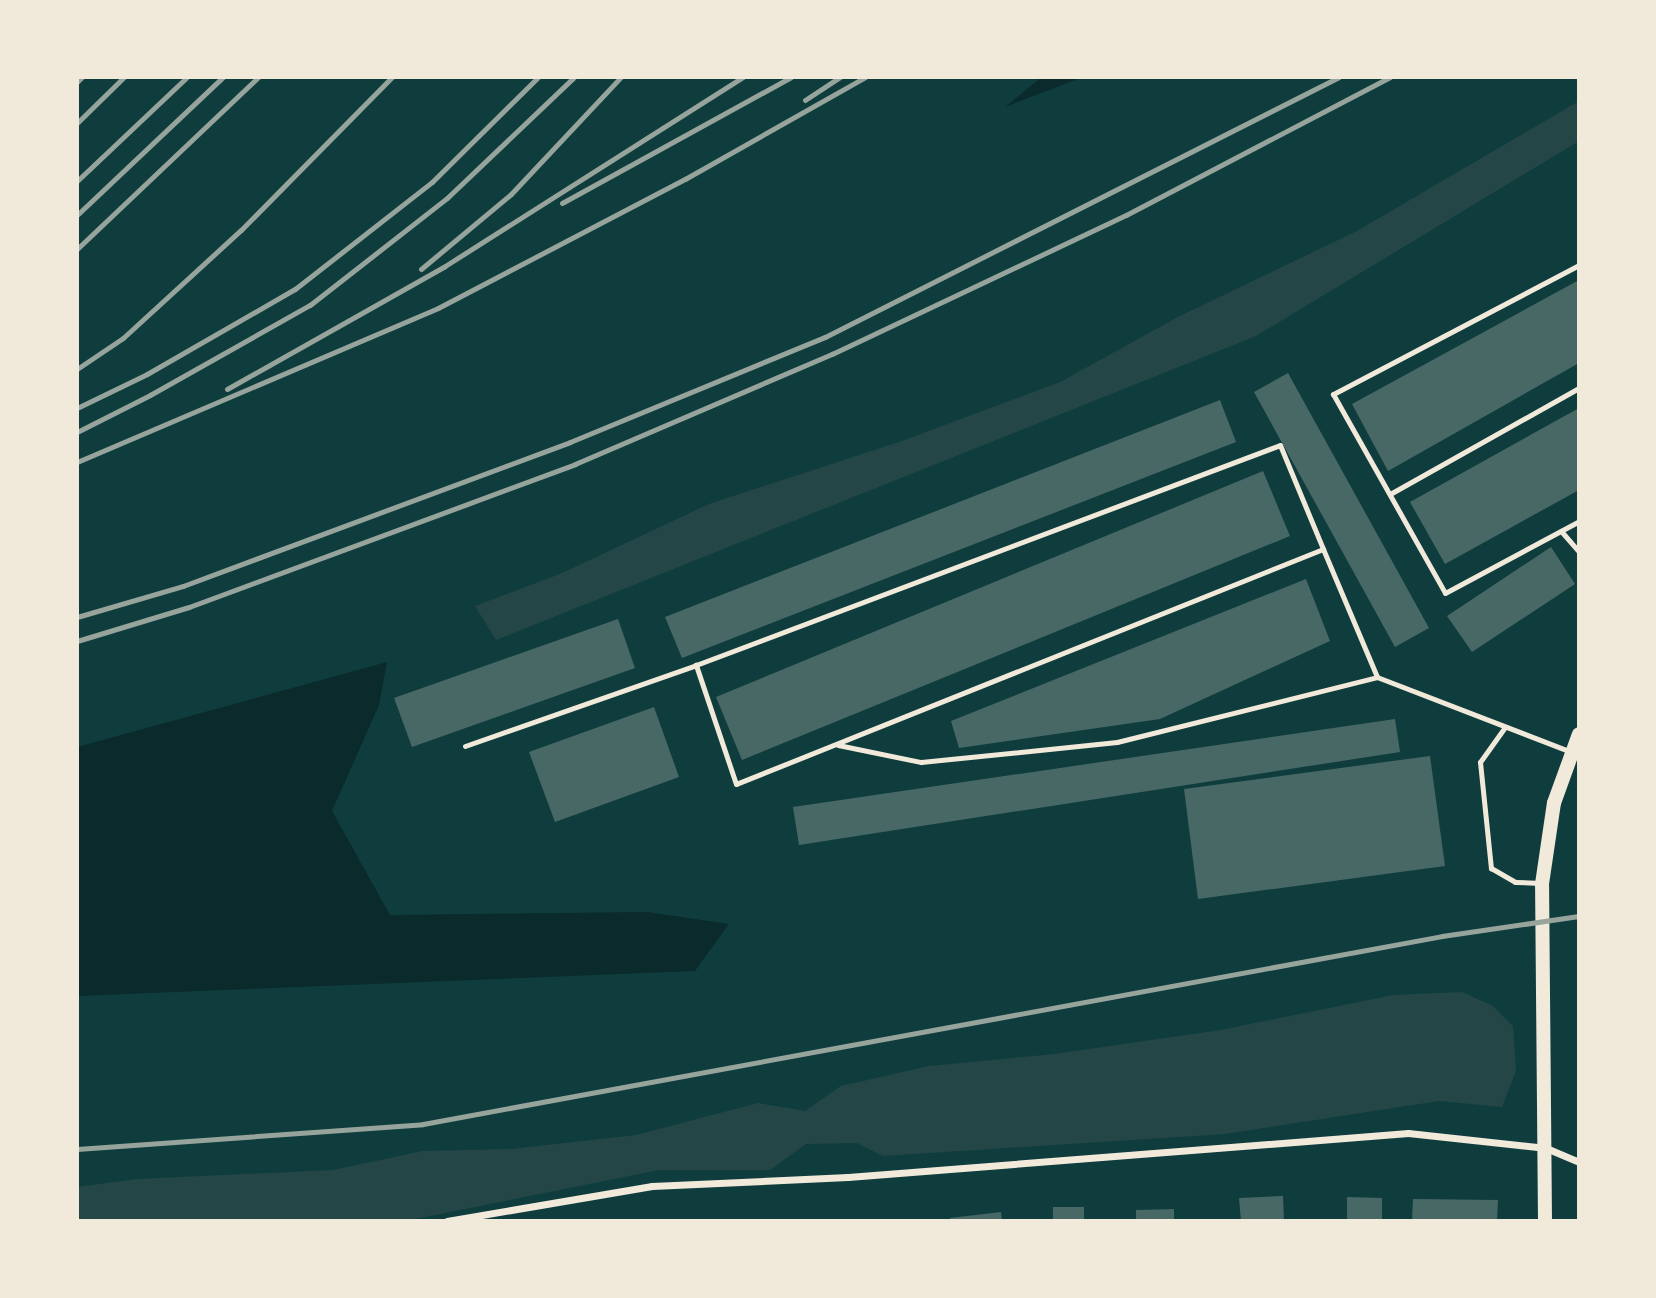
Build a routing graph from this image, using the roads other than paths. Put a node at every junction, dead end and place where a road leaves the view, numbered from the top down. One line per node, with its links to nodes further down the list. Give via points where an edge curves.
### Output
1 (1579, 265): 3 (lane, via 1333,394)
2 (1579, 388): 3 (lane)
3 (1390, 494): 5 (lane, via 1445,593)
4 (1579, 521): 5 (lane)
5 (1561, 531): 7 (lane)
6 (1324, 549): 8 (lane, via 1280,445); 9 (lane); 12 (lane)
7 (1579, 552)
8 (696, 665): 12 (lane, via 736,784); 13 (lane)
9 (1377, 677): 10 (lane); 12 (lane, via 1116,742 921,762)
10 (1505, 727): 14 (lane); 15 (lane, via 1480,762 1490,868 1515,882)
11 (1579, 734): 14 (main road)
12 (835, 744)
13 (465, 746)
14 (1571, 752): 15 (main road, via 1554,803)
15 (1542, 884): 16 (main road)
16 (1546, 1148): 17 (street); 18 (street, via 1408,1133 848,1177 652,1186); 19 (main road)
17 (1579, 1162)
18 (447, 1221)
19 (1545, 1221)

